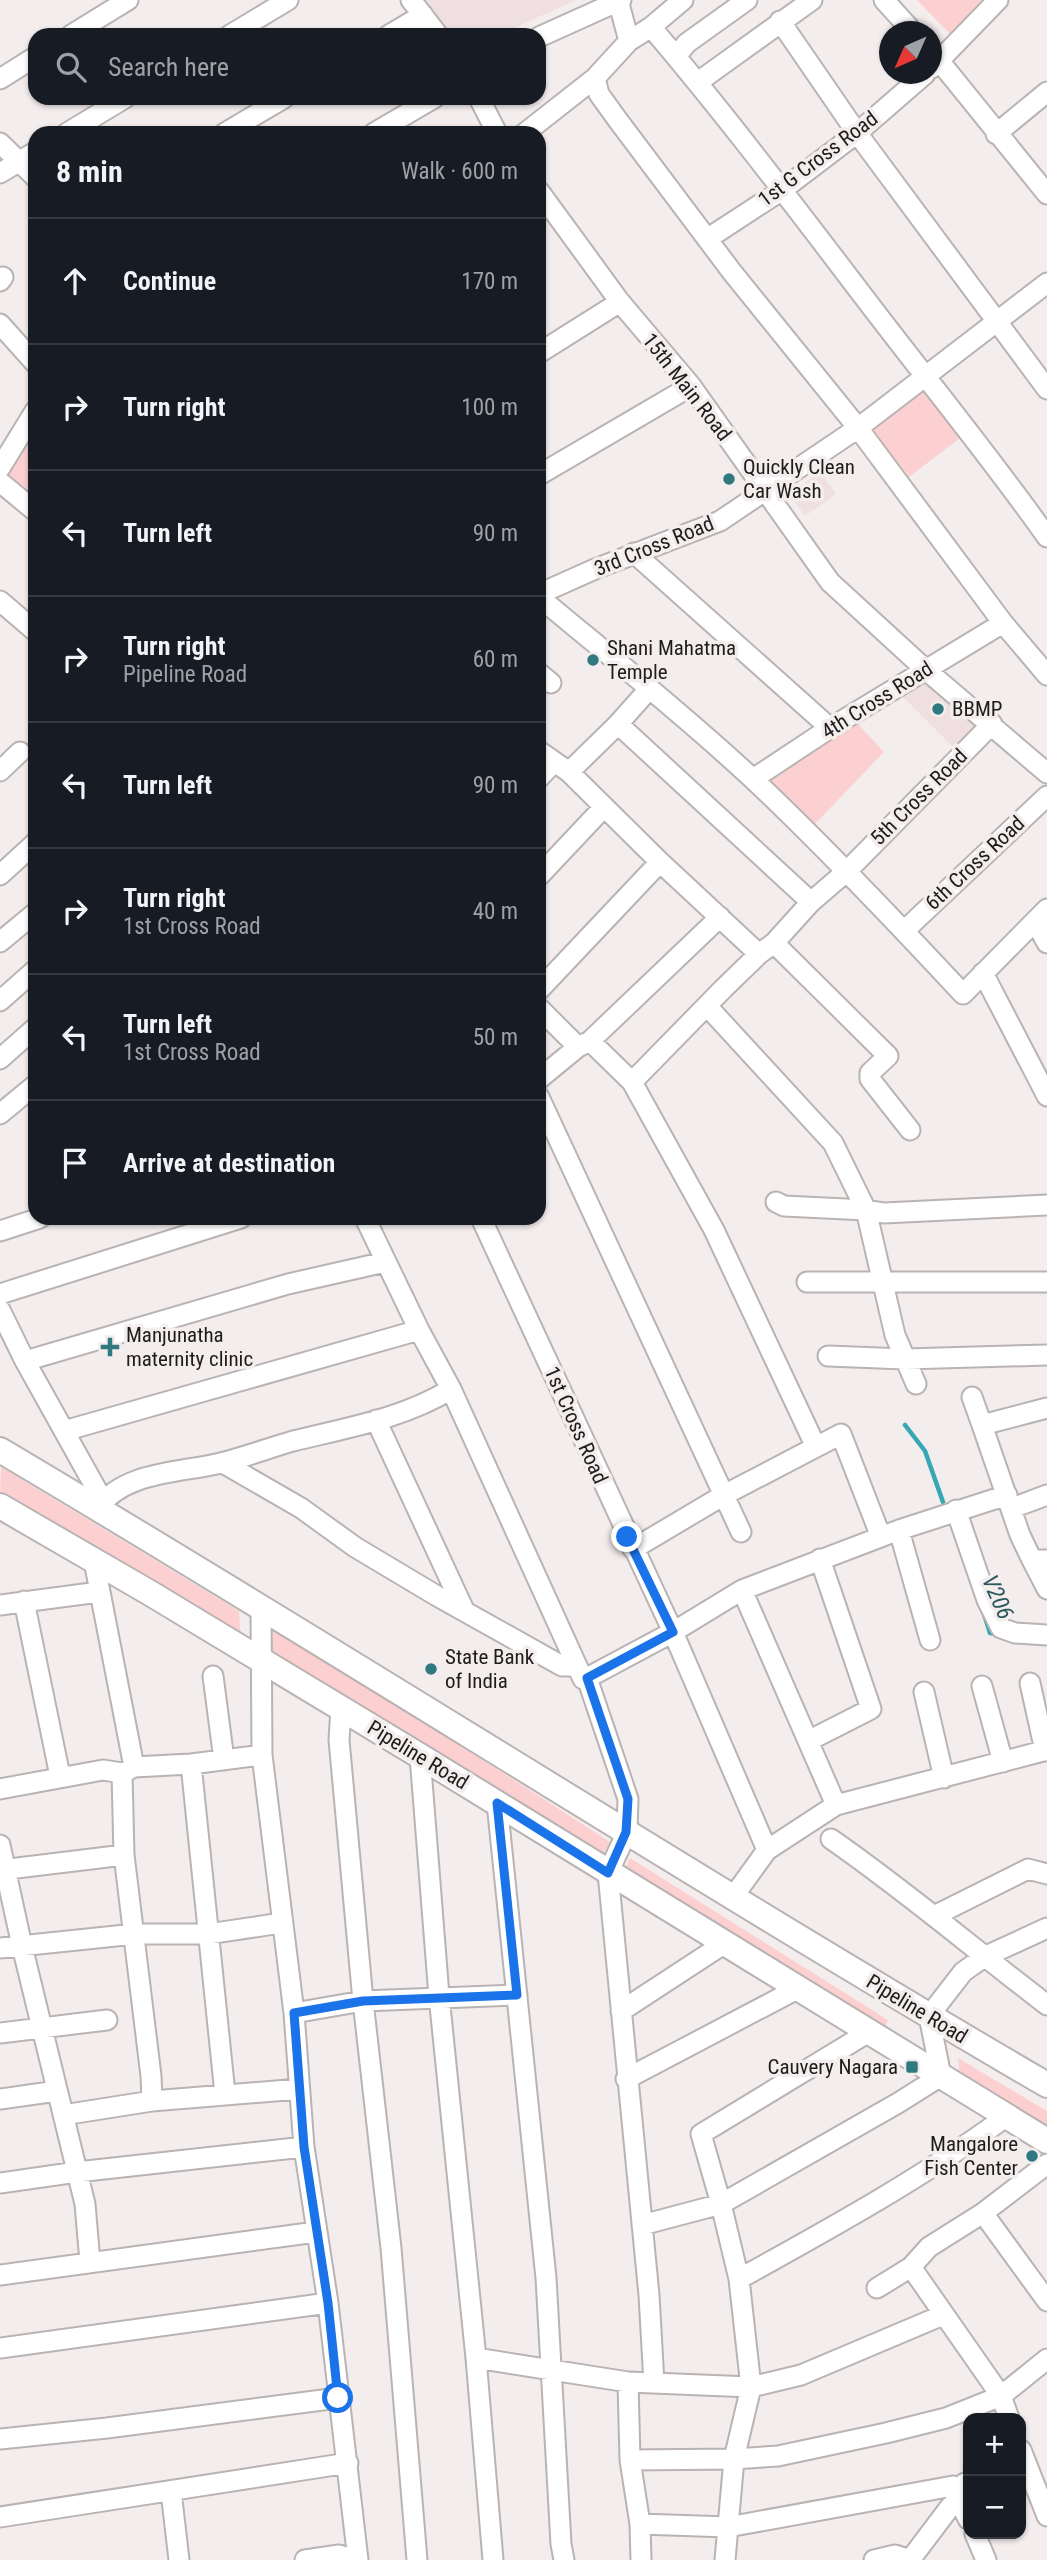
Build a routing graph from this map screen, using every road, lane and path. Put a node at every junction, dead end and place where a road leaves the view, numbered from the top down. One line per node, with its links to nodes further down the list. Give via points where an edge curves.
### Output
1 (128, 0): 13 (street)
2 (288, 0): 14 (street)
3 (620, 0): 17 (street); 18 (street)
4 (683, 0): 12 (street)
5 (747, 0): 20 (street, via 687,43)
6 (812, 0): 10 (street)
7 (884, 0): 11 (street)
8 (998, 0): 19 (street, 1st G Cross Road)
9 (417, 7): 15 (street); 16 (street)
10 (780, 21): 25 (street); 37 (street)
11 (903, 21)
12 (651, 27): 18 (street); 20 (street)
13 (82, 28)
14 (242, 28)
15 (396, 28)
16 (433, 28)
17 (546, 33)
18 (629, 41): 23 (street)
19 (942, 54)
20 (676, 57): 25 (street)
21 (28, 61): 24 (street)
22 (942, 75): 38 (street)
23 (595, 78): 36 (street); 45 (street, via 598,94)
24 (0, 79)
25 (698, 82): 42 (street)
26 (910, 84): 37 (street, 1st G Cross Road)
27 (1047, 92): 38 (street)
28 (113, 105): 32 (street)
29 (272, 105): 33 (street)
30 (422, 105): 34 (street)
31 (483, 105): 35 (street)
32 (79, 126)
33 (237, 126)
34 (386, 126)
35 (493, 126)
36 (534, 126)
37 (857, 133): 42 (street, 1st G Cross Road); 48 (street)
38 (996, 134): 43 (street)
39 (0, 144): 40 (street)
40 (27, 157): 41 (street)
41 (0, 173)
42 (782, 190): 45 (street, 1st G Cross Road); 52 (street)
43 (1047, 194)
44 (546, 201): 47 (street, 15th Main Road)
45 (707, 239): 56 (street)
46 (1047, 283): 48 (street, 3rd Cross Road)
47 (620, 302): 50 (street); 53 (street, 15th Main Road)
48 (998, 321): 52 (street, 3rd Cross Road); 54 (street)
49 (0, 324): 51 (street)
50 (546, 349)
51 (28, 355)
52 (926, 378): 56 (street, 3rd Cross Road); 62 (street)
53 (691, 386): 58 (street); 60 (street, 15th Main Road)
54 (1047, 388)
55 (28, 422): 57 (street)
56 (858, 428): 60 (street, 3rd Cross Road); 67 (street)
57 (0, 468)
58 (546, 471)
59 (0, 482): 61 (street)
60 (765, 491): 63 (street, 3rd Cross Road, via 720,520); 69 (street, 15th Main Road, via 830,582)
61 (28, 505)
62 (1047, 537)
63 (634, 553): 64 (street, 3rd Cross Road); 74 (street)
64 (546, 592)
65 (0, 601): 68 (street)
66 (546, 601): 71 (street)
67 (1003, 623): 69 (street, 4th Cross Road); 70 (street)
68 (28, 625)
69 (926, 670): 73 (street, 15th Main Road); 74 (street, 4th Cross Road)
70 (1047, 675)
71 (650, 688): 72 (street); 79 (street)
72 (618, 724): 76 (street); 87 (street)
73 (992, 724): 78 (street, 15th Main Road); 85 (street, 5th Cross Road)
74 (830, 728): 79 (street, 4th Cross Road)
75 (20, 752): 77 (street)
76 (554, 762): 81 (street)
77 (0, 771)
78 (1047, 773)
79 (753, 779): 85 (street)
80 (1047, 796): 91 (street, 6th Cross Road)
81 (604, 807): 83 (street); 84 (street)
82 (28, 849): 86 (street)
83 (660, 862): 89 (street); 97 (street)
84 (546, 869)
85 (847, 871): 87 (street, 5th Cross Road); 91 (street)
86 (0, 875)
87 (811, 902): 94 (street, 5th Cross Road)
88 (1041, 915): 93 (street); 95 (street)
89 (720, 917): 94 (street); 102 (street)
90 (28, 919): 92 (street)
91 (904, 931): 95 (street, via 962,994)
92 (0, 942)
93 (1047, 943)
94 (767, 948): 99 (street, 5th Cross Road); 110 (street, via 888,1056 870,1073 870,1079)
95 (983, 973): 107 (street)
96 (28, 976): 98 (street)
97 (546, 983)
98 (0, 1001)
99 (707, 1006): 105 (street, 5th Cross Road); 113 (street, via 834,1143)
100 (546, 1014): 102 (street)
101 (28, 1034): 103 (street)
102 (584, 1044): 104 (street); 105 (street)
103 (0, 1059)
104 (546, 1074)
105 (632, 1082): 137 (street, via 714,1230)
106 (28, 1091): 109 (street)
107 (1047, 1096)
108 (546, 1112): 140 (street)
109 (0, 1114)
110 (909, 1130)
111 (776, 1202): 113 (street)
112 (1047, 1205): 113 (street)
113 (866, 1210): 120 (street)
114 (28, 1222): 118 (street)
115 (219, 1225): 123 (street)
116 (368, 1225): 119 (street)
117 (484, 1225): 148 (street, 1st Cross Road)
118 (0, 1231)
119 (385, 1262): 125 (street); 129 (street, via 288,1284)
120 (882, 1280): 121 (street); 122 (street); 128 (street)
121 (807, 1282)
122 (1047, 1282)
123 (0, 1294)
124 (0, 1310): 129 (street)
125 (419, 1329): 131 (street); 136 (street)
126 (1047, 1355): 128 (street)
127 (828, 1356): 128 (street)
128 (905, 1359): 130 (street)
129 (25, 1361): 136 (street)
130 (916, 1384)
131 (451, 1389): 134 (street, via 435,1400); 163 (street)
132 (972, 1397): 135 (street)
133 (1047, 1408): 135 (street)
134 (376, 1420): 139 (street); 158 (street)
135 (982, 1425): 142 (street)
136 (64, 1430): 143 (street)
137 (816, 1447): 140 (street); 147 (street, via 841,1434)
138 (0, 1450): 143 (main road, Pipeline Road)
139 (223, 1462): 143 (street, via 127,1482); 158 (street)
140 (724, 1495): 146 (street); 148 (street)
141 (1047, 1495): 142 (street)
142 (1009, 1502): 145 (street); 150 (street, via 1020,1535)
143 (100, 1504): 157 (main road, Pipeline Road)
144 (0, 1506): 151 (main road, Pipeline Road)
145 (956, 1510): 147 (street); 160 (street, via 1001,1628)
146 (741, 1532)
147 (890, 1534): 149 (street); 161 (street)
148 (633, 1549): 159 (street, 1st Cross Road)
149 (820, 1559): 153 (street); 169 (street, via 871,1709)
150 (1040, 1560): 152 (street)
151 (94, 1561): 154 (street); 162 (main road, Pipeline Road)
152 (1047, 1589)
153 (742, 1590): 159 (street); 169 (street)
154 (99, 1592): 155 (street); 176 (street)
155 (24, 1601): 156 (street); 177 (street)
156 (0, 1605)
157 (261, 1607): 162 (street); 182 (main road, Pipeline Road)
158 (464, 1610): 163 (street, via 562,1666)
159 (673, 1632): 163 (street); 185 (street, 1st Cross Road)
160 (1047, 1635)
161 (930, 1640)
162 (262, 1660): 168 (main road, Pipeline Road); 171 (street)
163 (582, 1672): 182 (street, via 628,1799)
164 (213, 1676): 173 (street)
165 (1030, 1683): 170 (street)
166 (982, 1686): 174 (street)
167 (924, 1692): 178 (street)
168 (341, 1709): 172 (main road, Pipeline Road); 203 (street, via 339,1740)
169 (810, 1740): 181 (street)
170 (1046, 1751): 174 (street)
171 (262, 1755): 173 (street); 192 (street)
172 (420, 1756): 180 (main road, Pipeline Road); 202 (street)
173 (224, 1760): 175 (street)
174 (1003, 1762): 178 (street)
175 (191, 1764): 176 (street); 195 (street)
176 (128, 1770): 177 (street); 186 (street)
177 (60, 1776): 179 (street)
178 (944, 1778): 181 (street)
179 (0, 1789)
180 (497, 1803): 188 (main road, Pipeline Road); 201 (street)
181 (836, 1805): 185 (street)
182 (626, 1832): 188 (street); 190 (main road, Pipeline Road)
183 (831, 1839): 191 (street)
184 (0, 1845): 187 (street)
185 (767, 1850): 190 (street)
186 (124, 1855): 187 (street); 194 (street)
187 (3, 1870): 197 (street)
188 (608, 1873): 196 (main road, Pipeline Road); 205 (street)
189 (1047, 1874): 191 (street, via 1028,1869)
190 (733, 1897): 207 (main road, Pipeline Road)
191 (934, 1916): 199 (street)
192 (281, 1923): 195 (street); 206 (street)
193 (1047, 1928): 199 (street)
194 (135, 1934): 195 (street); 197 (street); 219 (street)
195 (208, 1934): 217 (street)
196 (725, 1943): 200 (main road, Pipeline Road); 205 (street)
197 (22, 1946): 198 (street); 209 (street)
198 (0, 1948)
199 (984, 1957): 204 (street); 207 (street, via 963,1972)
200 (797, 1989): 210 (main road, Pipeline Road); 213 (street)
201 (517, 1995): 202 (street); 242 (street)
202 (439, 1996): 203 (street); 240 (street)
203 (363, 2001): 206 (street); 265 (street, via 391,2248)
204 (1047, 2005)
205 (621, 2011): 213 (street)
206 (294, 2013): 215 (street)
207 (929, 2016): 212 (street); 214 (main road, Pipeline Road)
208 (107, 2020): 209 (street)
209 (42, 2029): 211 (street); 216 (street)
210 (869, 2032): 212 (main road, Pipeline Road); 227 (street, via 701,2134)
211 (0, 2033)
212 (941, 2076): 221 (main road, Pipeline Road); 227 (street)
213 (626, 2079): 229 (street)
214 (1047, 2085)
215 (299, 2090): 217 (street); 223 (street)
216 (57, 2091): 218 (street); 220 (street)
217 (225, 2094): 219 (street)
218 (0, 2099)
219 (152, 2101): 220 (street)
220 (63, 2115): 224 (street)
221 (1007, 2116): 222 (main road, Pipeline Road); 234 (street, via 884,2197)
222 (1047, 2141)
223 (304, 2147): 224 (street); 230 (street)
224 (77, 2172): 226 (street); 231 (street)
225 (1044, 2173): 228 (street)
226 (0, 2183)
227 (721, 2204): 229 (street); 234 (street)
228 (983, 2213): 232 (street, via 929,2247); 236 (street)
229 (642, 2225): 244 (street)
230 (316, 2232): 231 (street); 237 (street)
231 (90, 2262): 233 (street)
232 (911, 2267): 235 (street); 238 (street)
233 (0, 2275)
234 (739, 2278): 245 (street)
235 (877, 2288)
236 (1047, 2301)
237 (328, 2303): 239 (street); 247 (street)
238 (943, 2315): 245 (street, via 801,2375); 246 (street)
239 (0, 2348)
240 (476, 2358): 242 (street); 266 (street)
241 (1047, 2359): 246 (street)
242 (552, 2368): 243 (street); 267 (street)
243 (628, 2382): 244 (street); 251 (street)
244 (654, 2384): 245 (street)
245 (751, 2387): 250 (street)
246 (1000, 2396): 248 (street); 250 (street, via 946,2418 886,2433 778,2456)
247 (338, 2398): 249 (street); 252 (street)
248 (1007, 2413)
249 (0, 2439)
250 (734, 2459): 251 (street); 260 (street)
251 (630, 2460): 259 (street)
252 (348, 2463): 254 (street); 264 (street)
253 (1026, 2468): 258 (street)
254 (172, 2491): 257 (street); 262 (street)
255 (963, 2491): 260 (street, via 937,2487)
256 (963, 2492): 271 (street)
257 (0, 2516)
258 (1047, 2516)
259 (640, 2524): 260 (street); 268 (street)
260 (728, 2527): 269 (street)
261 (977, 2539): 272 (street)
262 (179, 2560)
263 (304, 2560): 264 (street, via 339,2555)
264 (356, 2560)
265 (417, 2560)
266 (493, 2560)
267 (564, 2560)
268 (641, 2560)
269 (725, 2560)
270 (874, 2560): 271 (street, via 895,2555)
271 (910, 2560)
272 (986, 2560)

